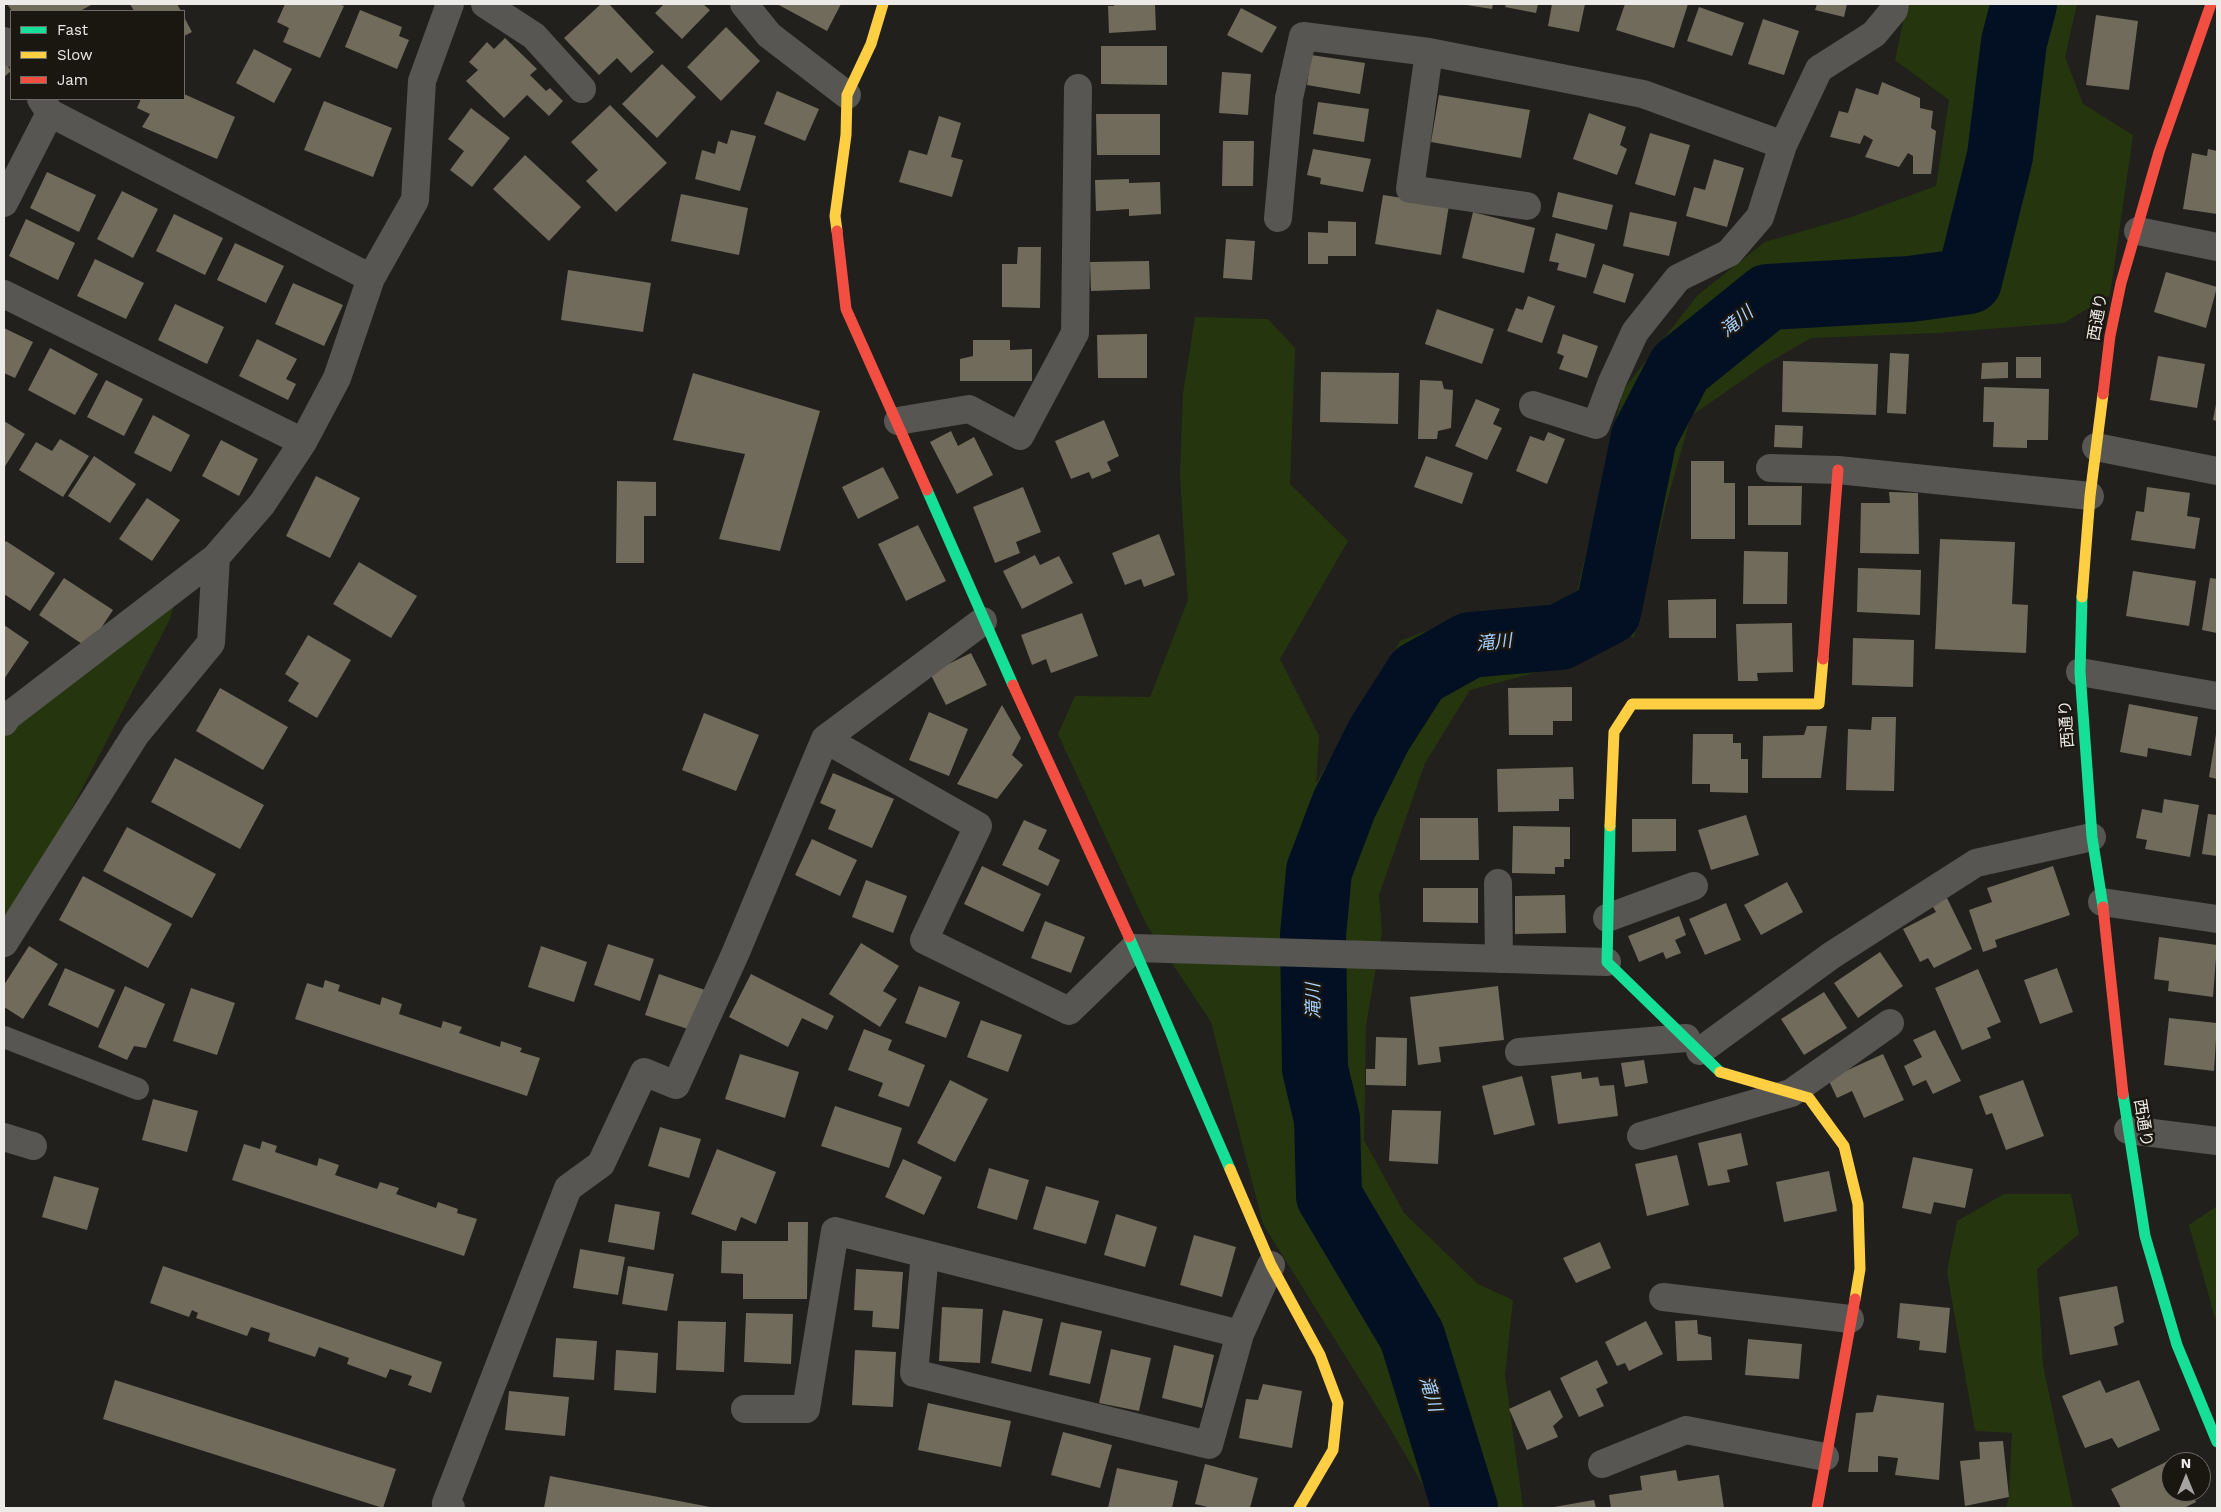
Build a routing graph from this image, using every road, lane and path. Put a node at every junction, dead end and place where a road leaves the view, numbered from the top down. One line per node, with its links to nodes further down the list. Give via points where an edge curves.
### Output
1 (450, 4): 18 (street, via 422,82 415,200)
2 (486, 4): 9 (street, via 534,36)
3 (744, 4): 10 (street, via 769,35)
4 (883, 4): 10 (street, via 871,44)
5 (1895, 4): 12 (street, via 1894,10 1874,34 1819,69)
6 (2211, 18): 16 (street, 西通り, via 2159,152)
7 (1428, 52): 12 (street, via 1643,94); 14 (street, via 1410,189); 15 (street, via 1304,36 1290,98)
8 (1078, 88): 21 (street, via 1075,332 1020,436 969,409)
9 (582, 89)
10 (847, 96): 21 (street, via 846,135 835,216 846,309)
11 (46, 106): 13 (street); 18 (street)
12 (1783, 146): 20 (street, via 1760,217 1729,253 1678,278 1635,332 1596,425)
13 (4, 203)
14 (1527, 206)
15 (1278, 218)
16 (2138, 231): 17 (street); 23 (street, 西通り, via 2120,283)
17 (2217, 247)
18 (371, 278): 22 (street, via 337,378)
19 (4, 294): 22 (street)
20 (1533, 405)
21 (898, 421): 29 (street)
22 (303, 442): 28 (street, via 262,504)
23 (2096, 447): 26 (street); 27 (street, 西通り)
24 (1770, 468): 25 (street)
25 (1838, 470): 27 (street); 38 (street, via 1819,704 1632,704 1614,732)
26 (2217, 471)
27 (2090, 496): 30 (street, 西通り, via 2082,581)
28 (216, 557): 32 (street, via 6,717); 40 (street, via 211,643 136,734)
29 (983, 621): 33 (street); 41 (street)
30 (2080, 672): 31 (street); 34 (street, 西通り)
31 (2217, 696)
32 (4, 722)
33 (825, 739): 41 (street, via 978,826 924,940 1069,1012); 64 (street, via 736,952 676,1085 644,1072 601,1164 568,1188 446,1503)
34 (2092, 837): 37 (street, 西通り); 46 (street, via 1976,863)
35 (1498, 884): 42 (street)
36 (1694, 886): 38 (street)
37 (2102, 902): 39 (street); 50 (street, 西通り)
38 (1607, 918): 43 (street)
39 (2217, 919)
40 (4, 943)
41 (1134, 948): 42 (street); 56 (street)
42 (1499, 959): 43 (street)
43 (1607, 962): 46 (street)
44 (1890, 1023): 49 (street)
45 (4, 1037): 48 (lane)
46 (1693, 1044): 47 (street); 49 (street, via 1721,1073)
47 (1519, 1052)
48 (138, 1089)
49 (1791, 1092): 51 (street); 58 (street, via 1809,1098 1844,1146 1858,1204 1860,1269)
50 (2128, 1130): 53 (street); 61 (street, 西通り, via 2144,1236 2176,1346)
51 (1641, 1136)
52 (4, 1137): 54 (street)
53 (2217, 1141)
54 (33, 1146)
55 (925, 1254): 59 (street); 59 (street, via 914,1374 1209,1445); 60 (street, via 835,1231 806,1409)
56 (1271, 1265): 59 (street); 65 (street, via 1320,1355 1338,1403 1333,1450)
57 (1663, 1297): 58 (street)
58 (1850, 1319): 62 (street)
59 (1240, 1334)
60 (745, 1409)
61 (2217, 1442)
62 (1825, 1457): 63 (street, via 1686,1430); 66 (street)
63 (1602, 1464)
64 (451, 1508)
65 (1299, 1508)
66 (1817, 1508)

